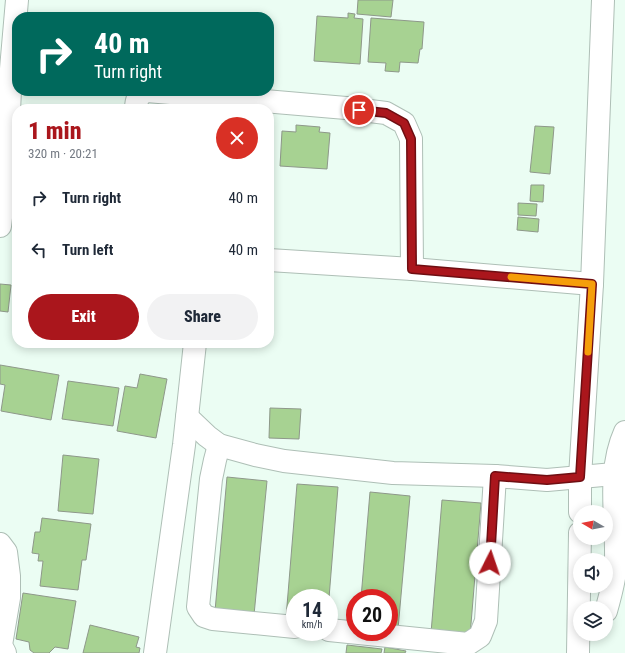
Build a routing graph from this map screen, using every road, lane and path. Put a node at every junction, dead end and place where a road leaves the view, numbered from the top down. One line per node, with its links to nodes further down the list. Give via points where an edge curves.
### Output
1 (17, 0): 3 (street)
2 (603, 0): 12 (street)
3 (15, 12)
4 (12, 28): 5 (street)
5 (5, 68): 7 (street, via 6,175)
6 (202, 96): 11 (street, via 386,113 404,123 411,139)
7 (0, 226)
8 (0, 232): 9 (street)
9 (12, 233)
10 (274, 260): 11 (street)
11 (412, 269): 12 (street)
12 (592, 284): 19 (street)
13 (194, 348): 14 (street)
14 (187, 417): 16 (street); 30 (street)
15 (625, 432): 17 (street)
16 (219, 445): 18 (street, via 284,461 341,468 393,473); 26 (street, via 211,479 198,607 204,616 212,619)
17 (614, 474): 19 (street); 23 (street)
18 (495, 476): 19 (street, via 547,480); 27 (street, via 486,621 480,636 468,644)
19 (580, 477): 20 (street)
20 (580, 505)
21 (0, 544): 29 (street, via 6,552 9,576 9,598 1,645)
22 (580, 545): 24 (street)
23 (620, 562): 25 (street)
24 (579, 601)
25 (609, 601)
26 (286, 626)
27 (338, 631)
28 (578, 641): 31 (street)
29 (5, 653)
30 (155, 653)
31 (578, 653)

